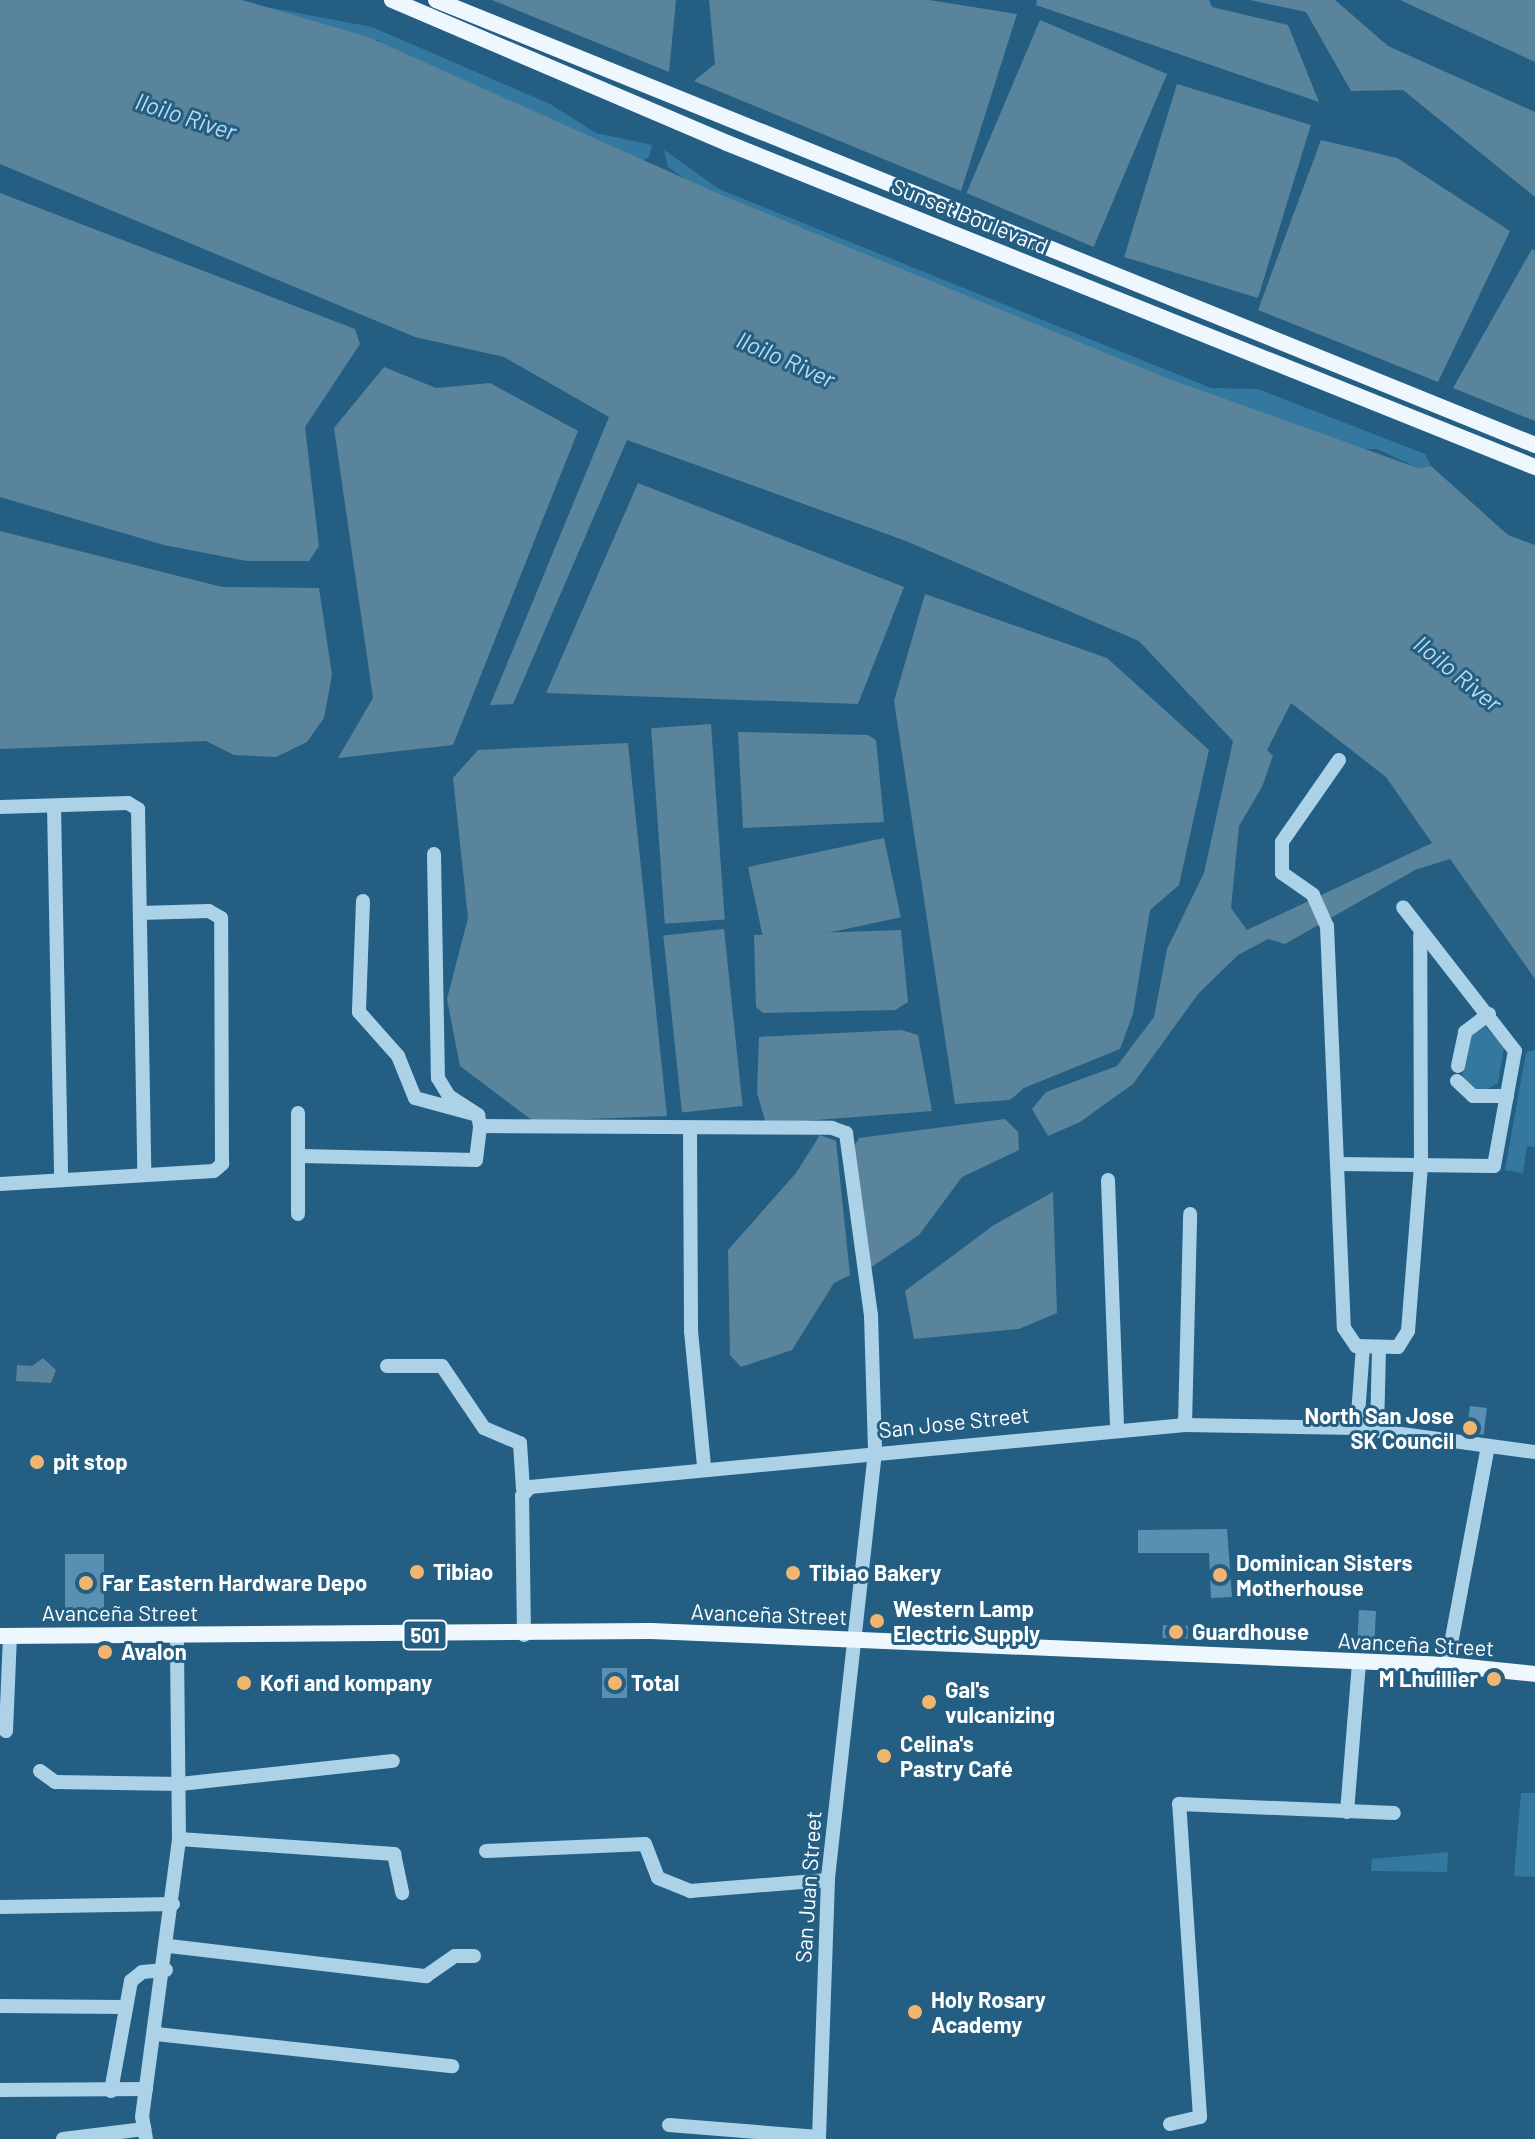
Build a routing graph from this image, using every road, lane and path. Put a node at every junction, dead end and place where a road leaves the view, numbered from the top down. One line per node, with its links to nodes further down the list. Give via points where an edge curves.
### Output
1 (392, 0): 4 (main road, Sunset Boulevard)
2 (436, 0): 3 (main road, Sunset Boulevard)
3 (1043, 250): 4 (main road); 5 (main road, Sunset Boulevard)
4 (1036, 266): 6 (main road, Sunset Boulevard)
5 (1535, 445)
6 (1535, 467)
7 (1339, 760): 21 (street, via 1282,842 1282,873 1313,895 1327,926)
8 (54, 806): 9 (street); 13 (street, via 128,803 138,809); 24 (street)
9 (0, 807)
10 (434, 854): 18 (street, via 438,1078 449,1096)
11 (363, 901): 18 (street, via 359,1012 398,1056 415,1098)
12 (1403, 907): 14 (street)
13 (140, 913): 23 (street); 23 (street, via 209,911 221,918 222,1164 214,1171)
14 (1420, 935): 15 (street); 22 (street)
15 (1489, 1014): 16 (street, via 1515,1051); 16 (street, via 1465,1032 1457,1074 1473,1096)
16 (1507, 1096): 22 (street, via 1494,1166)
17 (298, 1113): 20 (street)
18 (479, 1120): 19 (street); 20 (street, via 476,1160)
19 (690, 1130): 37 (street, San Juan Street, via 832,1128 846,1133 871,1315); 39 (street, via 691,1331)
20 (301, 1156): 27 (street)
21 (1338, 1164): 22 (street); 29 (street, via 1344,1328)
22 (1421, 1166): 30 (street, via 1408,1331 1398,1347)
23 (144, 1170): 24 (street)
24 (61, 1178): 26 (street)
25 (1108, 1180): 34 (street)
26 (0, 1184)
27 (298, 1214)
28 (1190, 1214): 32 (street)
29 (1363, 1347): 30 (street); 33 (street)
30 (1379, 1349): 35 (street)
31 (387, 1366): 40 (street, via 444,1368 484,1428 520,1443)
32 (1185, 1425): 33 (street, San Jose Street); 34 (street, San Jose Street)
33 (1357, 1428): 35 (street, San Jose Street)
34 (1117, 1431): 37 (street, San Jose Street)
35 (1377, 1431): 36 (street, San Jose Street)
36 (1488, 1446): 38 (street, San Jose Street); 46 (street)
37 (875, 1452): 39 (street, San Jose Street); 44 (street, San Juan Street)
38 (1535, 1452)
39 (704, 1466): 40 (street, San Jose Street)
40 (523, 1489): 42 (street)
41 (177, 1635): 42 (main road, Avanceña Street / 501); 43 (main road, Avanceña Street / 501); 51 (street)
42 (524, 1635): 44 (main road, Avanceña Street / 501, via 651,1631)
43 (5, 1636): 48 (street)
44 (850, 1638): 45 (main road, Avanceña Street / 501, via 1061,1653); 56 (street, San Juan Street)
45 (1359, 1662): 46 (main road, Avanceña Street / 501); 52 (street)
46 (1447, 1665): 47 (main road, Avanceña Street / 501)
47 (1535, 1674)
48 (6, 1731)
49 (393, 1761): 51 (street)
50 (40, 1771): 51 (street, via 55,1782)
51 (180, 1784): 54 (street)
52 (1347, 1812): 53 (street); 70 (street, via 1179,1804 1200,2117)
53 (1394, 1813)
54 (179, 1839): 57 (street, via 394,1854); 58 (street)
55 (486, 1851): 56 (street, via 645,1844 658,1878 690,1891)
56 (828, 1880): 73 (street, San Juan Street)
57 (402, 1893)
58 (173, 1904): 59 (street); 60 (street)
59 (0, 1907)
60 (169, 1946): 61 (street, via 426,1976 455,1956); 62 (street)
61 (474, 1956)
62 (166, 1970): 64 (street, via 135,1975); 65 (street)
63 (0, 2006): 64 (street)
64 (123, 2007): 69 (street)
65 (156, 2034): 66 (street); 67 (street)
66 (452, 2066)
67 (146, 2089): 69 (street); 72 (street)
68 (0, 2090): 69 (street)
69 (111, 2091)
70 (1170, 2124)
71 (669, 2125): 73 (street)
72 (145, 2134): 74 (street)
73 (819, 2138)
74 (63, 2139)

